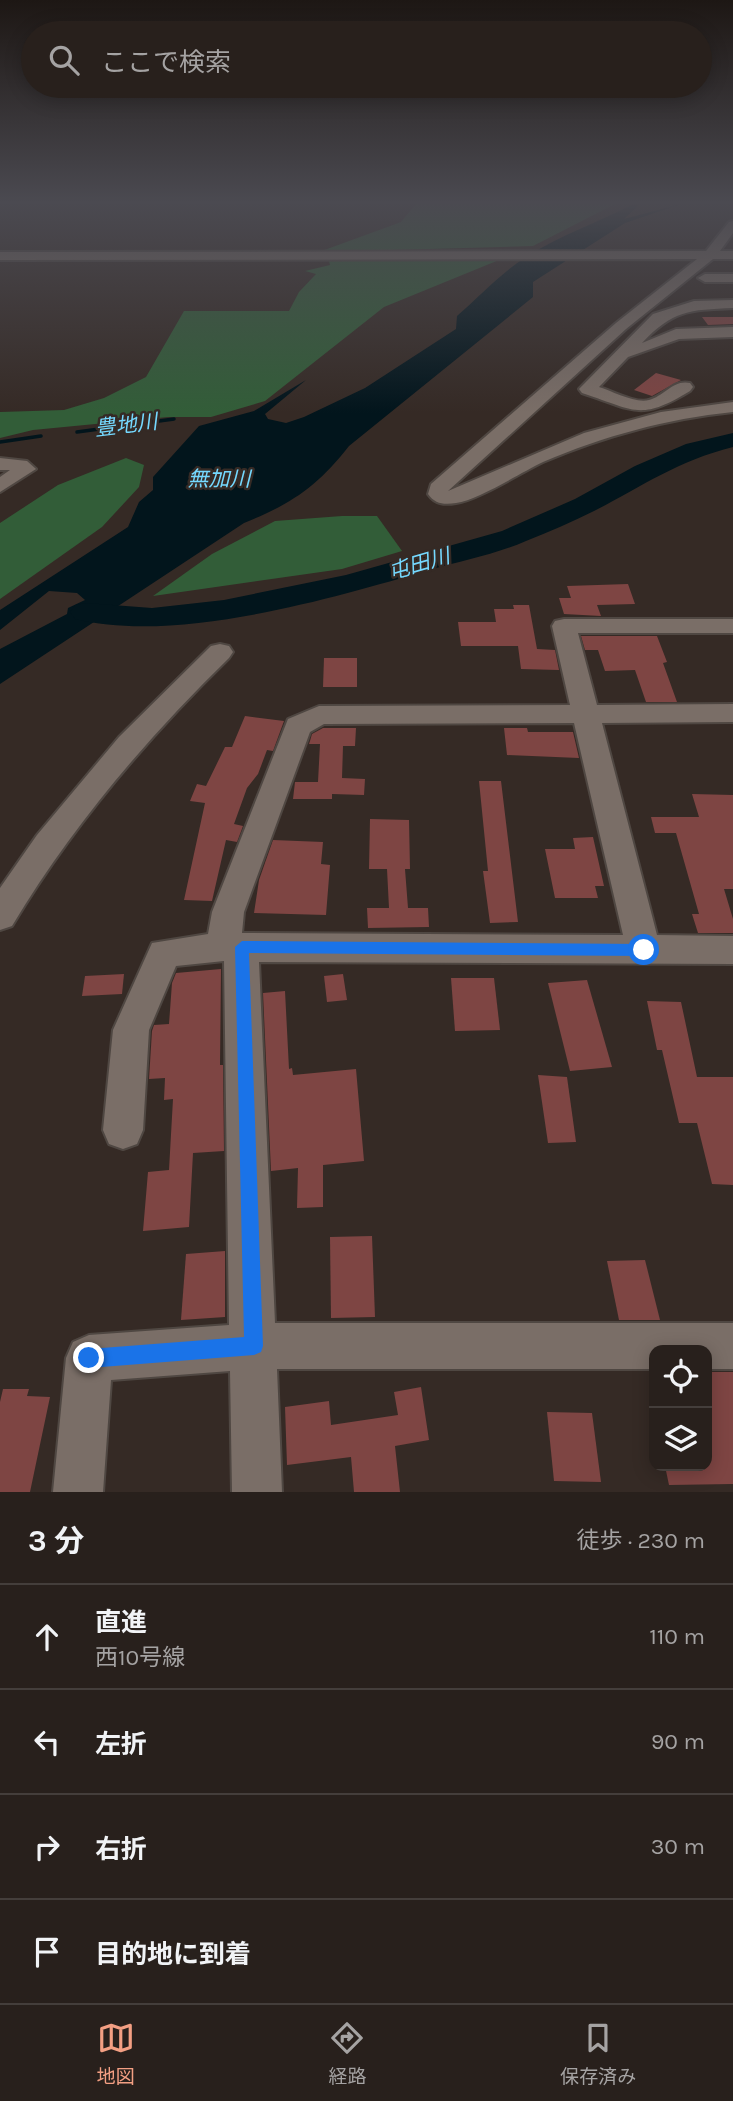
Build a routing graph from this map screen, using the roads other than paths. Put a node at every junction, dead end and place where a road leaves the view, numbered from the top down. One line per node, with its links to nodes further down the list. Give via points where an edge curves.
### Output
1 (683, 274): 11 (street, via 438,488 438,494 456,497 629,423)
2 (708, 274): 3 (street)
3 (705, 278): 4 (street); 5 (street)
4 (733, 278)
5 (725, 304): 6 (street, via 678,308)
6 (651, 325): 8 (street); 9 (street)
7 (733, 332): 8 (street)
8 (676, 334): 9 (street)
9 (618, 359): 10 (street, via 588,389 641,406)
10 (684, 387)
11 (733, 407)
12 (0, 464): 13 (street, via 26,469)
13 (0, 486)
14 (733, 626): 17 (street, via 564,626)
15 (220, 652): 18 (street, via 104,770 29,866)
16 (733, 713): 17 (street)
17 (584, 714): 19 (street, via 320,715 298,726 228,912); 20 (street)
18 (0, 916)
19 (232, 947): 20 (street); 22 (street, via 164,953 131,1030); 23 (street)
20 (644, 950): 21 (street)
21 (733, 950)
22 (123, 1130)
23 (254, 1346): 24 (street); 25 (street, via 89,1358); 26 (street)
24 (733, 1346)
25 (78, 1492)
26 (257, 1492)

